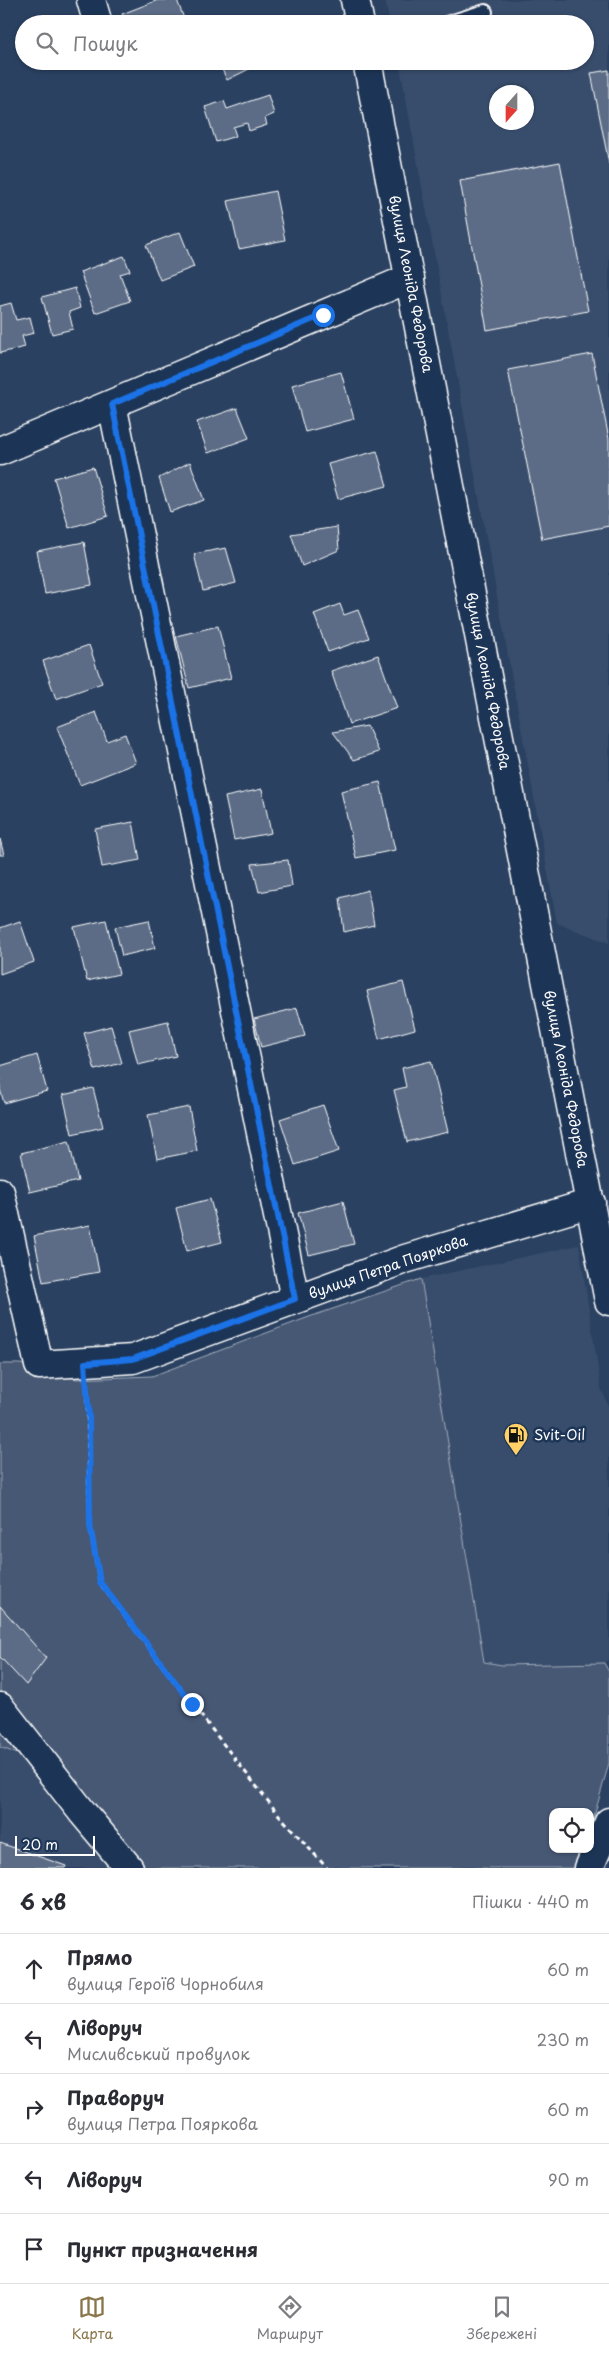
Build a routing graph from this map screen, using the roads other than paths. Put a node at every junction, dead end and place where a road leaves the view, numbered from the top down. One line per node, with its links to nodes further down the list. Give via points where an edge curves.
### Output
1 (91, 0): 4 (street)
2 (355, 0): 5 (street)
3 (485, 12): 6 (lane)
4 (95, 15)
5 (358, 15)
6 (475, 15)
7 (369, 70): 8 (street, вулиця Леоніда Федорова)
8 (410, 278): 9 (street); 12 (street, вулиця Леоніда Федорова)
9 (112, 404): 10 (street); 14 (street)
10 (0, 451)
11 (0, 1192): 13 (street, вулиця Петра Пояркова)
12 (591, 1203): 14 (street, вулиця Петра Пояркова, via 405,1259); 15 (street, вулиця Леоніда Федорова)
13 (3, 1218): 14 (street, вулиця Петра Пояркова, via 39,1365 133,1359)
14 (295, 1299)
15 (609, 1301)
16 (0, 1708): 18 (street)
17 (609, 1822): 19 (street)
18 (129, 1868)
19 (589, 1868)

